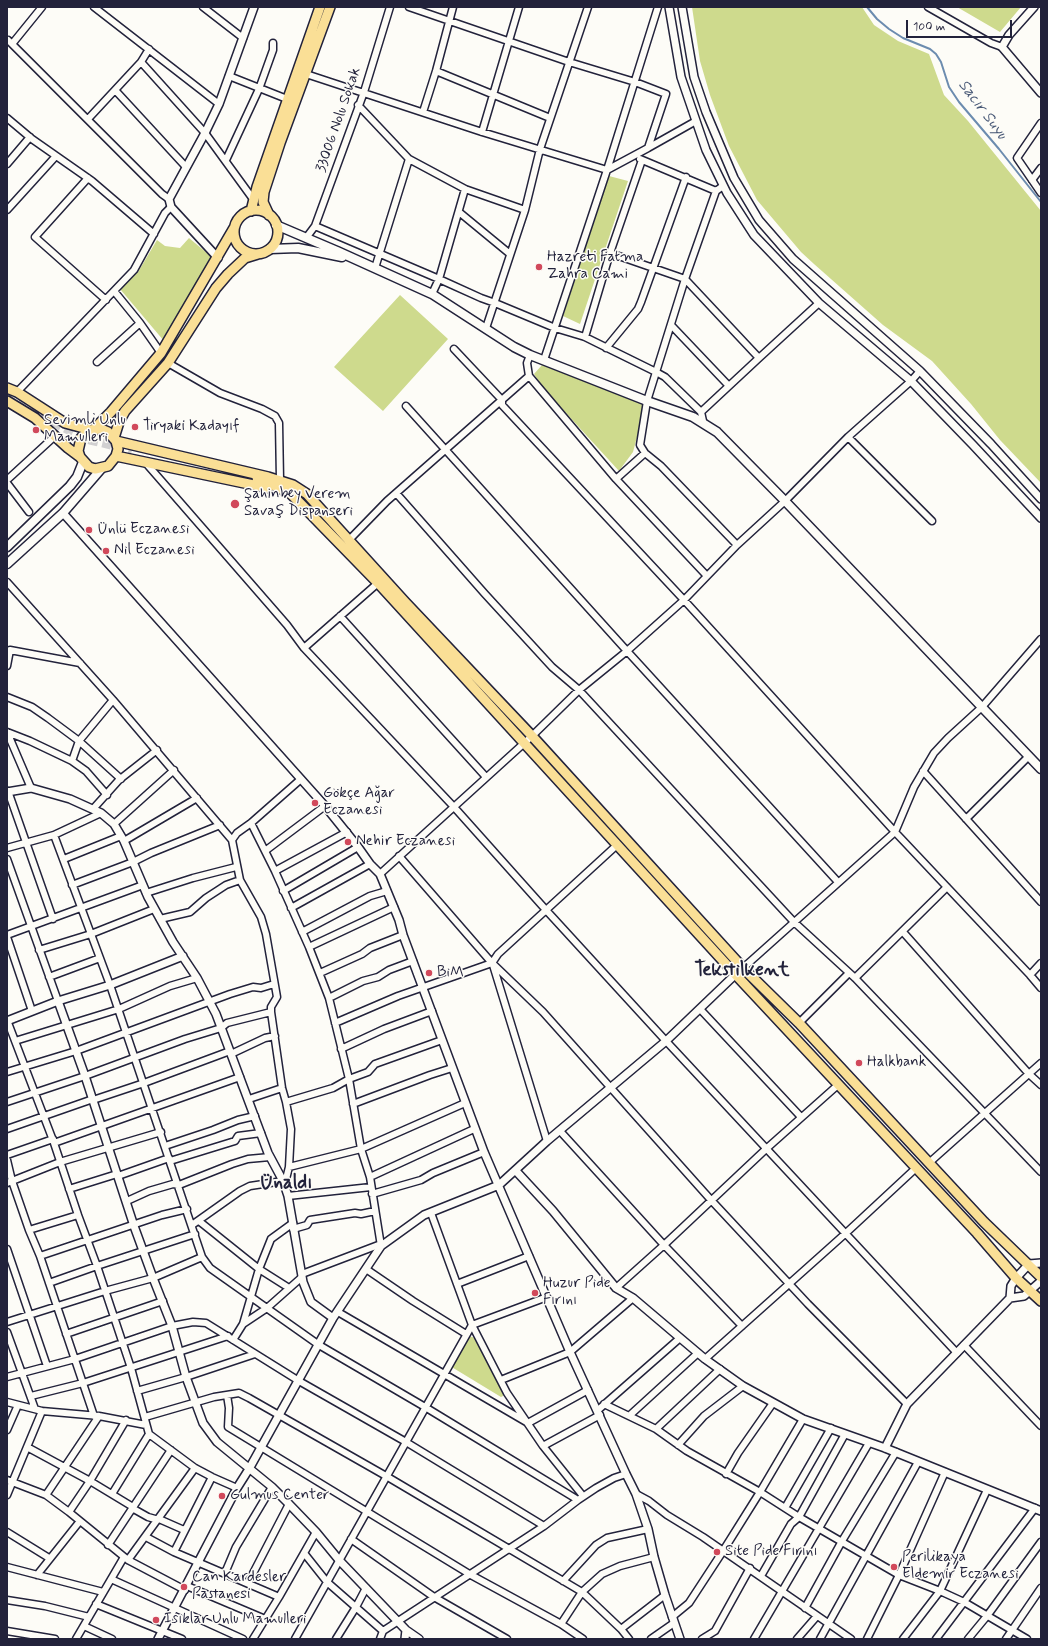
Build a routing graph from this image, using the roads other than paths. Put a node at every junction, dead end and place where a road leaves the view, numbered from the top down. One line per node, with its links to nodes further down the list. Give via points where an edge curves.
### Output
1 (42, 7): 20 (street)
2 (94, 7): 23 (street)
3 (203, 7): 18 (street)
4 (254, 7): 18 (street)
5 (320, 7): 35 (main road)
6 (330, 7): 27 (main road)
7 (390, 7): 32 (street, 33006 Nolu Sokak)
8 (409, 7): 17 (street)
9 (453, 7): 17 (street)
10 (519, 7): 19 (street)
11 (588, 7): 25 (street)
12 (658, 7): 29 (street)
13 (669, 7): 42 (street, via 681,77)
14 (682, 7): 107 (street, via 694,77 706,112 734,178 759,220 793,259)
15 (928, 7): 22 (street)
16 (1034, 7): 22 (street, via 1009,35)
17 (450, 21): 19 (street); 26 (street)
18 (243, 38): 28 (street)
19 (510, 41): 25 (street); 34 (street)
20 (10, 42): 41 (street)
21 (272, 43): 30 (street, via 273,50)
22 (1002, 47): 33 (street)
23 (149, 49): 24 (street); 36 (street)
24 (141, 62): 31 (street); 45 (street)
25 (569, 62): 29 (street); 40 (street)
26 (436, 70): 34 (street); 38 (street)
27 (306, 74): 32 (street); 72 (main road, via 264,192 263,202)
28 (229, 76): 30 (street); 36 (street)
29 (635, 82): 48 (street, via 666,94); 57 (street)
30 (259, 89): 35 (street); 52 (street)
31 (115, 90): 41 (street); 55 (street)
32 (364, 92): 37 (street, 33006 Nolu Sokak); 38 (street)
33 (1041, 94)
34 (493, 95): 40 (street); 44 (street)
35 (287, 99): 66 (main road)
36 (219, 104): 45 (street)
37 (358, 105): 51 (street); 74 (street, 33006 Nolu Sokak)
38 (423, 112): 44 (street)
39 (7, 118): 46 (street)
40 (550, 118): 47 (street)
41 (88, 119): 65 (street)
42 (696, 122): 48 (street); 61 (street)
43 (1041, 123): 60 (street, via 1017,158)
44 (482, 132): 47 (street)
45 (205, 133): 52 (street); 55 (street)
46 (30, 138): 49 (street); 54 (street)
47 (540, 148): 57 (street); 69 (street)
48 (648, 148): 50 (street)
49 (56, 156): 59 (street); 68 (street)
50 (633, 156): 53 (street); 57 (street)
51 (409, 159): 62 (street); 81 (street)
52 (226, 160): 66 (street)
53 (642, 160): 58 (street); 79 (street)
54 (7, 164)
55 (186, 167): 65 (street)
56 (1041, 168): 60 (street)
57 (607, 170): 97 (street)
58 (686, 177): 63 (street); 86 (street)
59 (88, 178): 76 (street); 91 (street, via 35,237)
60 (1032, 180): 64 (street)
61 (723, 186): 63 (street); 93 (street, via 754,234)
62 (465, 189): 69 (street); 71 (street)
63 (716, 190): 88 (street)
64 (1041, 193)
65 (168, 199): 67 (street)
66 (253, 199): 70 (main road)
67 (171, 207): 76 (street, via 165,212); 83 (street)
68 (7, 210)
69 (525, 210): 82 (street)
70 (251, 211): 72 (main road); 75 (main road, via 244,214)
71 (459, 212): 82 (street); 87 (street)
72 (269, 215): 73 (main road)
73 (276, 225): 77 (main road); 78 (main road, via 277,238)
74 (315, 226): 77 (street, 33006 Nolu Sokak); 81 (street)
75 (234, 228): 80 (main road, via 234,235 240,247 252,254); 83 (main road)
76 (154, 234): 89 (street, via 134,270)
77 (306, 238): 84 (main road)
78 (270, 249): 80 (main road); 84 (main road, via 298,248)
79 (610, 253): 86 (street); 98 (street)
80 (258, 254): 106 (main road, via 246,258 216,288)
81 (380, 254): 85 (street); 87 (street)
82 (510, 254): 92 (street)
83 (218, 258): 101 (main road)
84 (360, 262): 85 (main road)
85 (375, 268): 90 (main road)
86 (654, 268): 88 (street); 99 (street, via 638,309)
87 (439, 279): 90 (street); 92 (street)
88 (685, 279): 95 (street); 103 (street)
89 (114, 291): 91 (street); 94 (street)
90 (432, 294): 96 (main road)
91 (106, 300): 113 (street)
92 (495, 303): 96 (street); 97 (street)
93 (819, 303): 103 (street); 110 (street)
94 (140, 323): 101 (street); 105 (street)
95 (671, 325): 108 (street); 111 (street)
96 (486, 328): 102 (main road)
97 (555, 328): 98 (street); 104 (street)
98 (585, 337): 99 (street)
99 (606, 348): 108 (street)
100 (454, 349): 114 (street)
101 (161, 353): 120 (main road, via 111,412)
102 (530, 355): 104 (main road); 109 (street, via 527,363)
103 (759, 358): 111 (street)
104 (544, 360): 115 (main road)
105 (97, 362)
106 (168, 363): 123 (main road, via 125,411); 134 (street, via 220,393 275,416 279,423)
107 (920, 371): 110 (street); 138 (street)
108 (656, 372): 115 (street); 118 (street, via 665,377)
109 (529, 376): 114 (street); 132 (street)
110 (911, 381): 122 (street); 143 (street)
111 (729, 386): 118 (street)
112 (7, 388): 113 (main road)
113 (17, 392): 120 (main road, via 64,423)
114 (502, 400): 124 (street); 152 (street, via 502,405)
115 (647, 401): 119 (main road); 126 (street, via 640,445)
116 (9, 405): 121 (main road, via 35,418)
117 (406, 406): 124 (street)
118 (701, 412): 119 (street)
119 (703, 422): 140 (main road, via 717,432)
120 (92, 430): 123 (main road, via 104,431); 128 (main road, via 81,438 78,451)
121 (55, 436): 128 (main road); 133 (street)
122 (848, 437): 140 (street); 144 (street)
123 (115, 439): 127 (main road, via 118,449); 134 (main road)
124 (446, 449): 137 (street); 156 (street)
125 (132, 450): 131 (main road)
126 (645, 453): 132 (street); 146 (street, via 661,466)
127 (116, 456): 129 (main road); 130 (main road, via 113,462)
128 (81, 460): 130 (main road, via 89,467); 147 (main road, via 77,477 70,486)
129 (145, 462): 139 (main road, via 255,484 287,494); 155 (street, via 287,625)
130 (102, 468): 142 (main road)
131 (257, 478): 136 (main road); 139 (main road, via 290,493)
132 (616, 479): 149 (street)
133 (7, 480)
134 (280, 480): 136 (main road)
135 (7, 483): 141 (street)
136 (293, 485): 145 (main road, via 307,494)
137 (396, 492): 145 (street); 159 (street, via 552,667)
138 (1041, 499)
139 (298, 501): 151 (main road)
140 (785, 501): 146 (street); 162 (main road)
141 (29, 512)
142 (63, 513): 148 (main road); 175 (street)
143 (1041, 518)
144 (932, 521)
145 (349, 540): 164 (main road)
146 (737, 545): 149 (street)
147 (7, 547)
148 (7, 564)
149 (707, 576): 152 (street)
150 (7, 582): 157 (street)
151 (378, 583): 153 (street); 166 (main road)
152 (684, 600): 156 (street); 189 (street)
153 (340, 616): 155 (street); 173 (street)
154 (1041, 639): 162 (street)
155 (304, 648): 181 (street)
156 (627, 651): 159 (street); 207 (street)
157 (80, 663): 158 (street, via 10,650); 161 (street)
158 (7, 666)
159 (579, 690): 164 (street); 222 (street)
160 (7, 697): 165 (street, via 32,707)
161 (113, 700): 165 (street); 167 (street)
162 (982, 706): 168 (main road); 172 (street, via 934,753)
163 (7, 732): 169 (street); 176 (street)
164 (532, 736): 166 (street); 236 (main road)
165 (79, 742): 169 (street); 174 (street)
166 (524, 743): 173 (street); 194 (main road)
167 (157, 750): 171 (street); 174 (street)
168 (1028, 756): 170 (main road); 184 (street)
169 (72, 761): 178 (street, via 86,771)
170 (1041, 769)
171 (174, 770): 179 (street); 186 (street)
172 (923, 771): 184 (street); 189 (street)
173 (486, 777): 181 (street)
174 (121, 779): 178 (street)
175 (301, 779): 180 (street); 185 (street)
176 (31, 788): 177 (street); 182 (street, via 70,799)
177 (8, 791): 193 (street)
178 (107, 795): 182 (street)
179 (197, 798): 187 (street); 191 (street)
180 (325, 806): 188 (street); 197 (street)
181 (454, 807): 198 (street); 219 (street)
182 (93, 809): 183 (street)
183 (101, 813): 186 (street); 190 (street)
184 (966, 819): 214 (street)
185 (251, 823): 192 (street); 197 (street)
186 (114, 824): 191 (street)
187 (220, 825): 192 (street); 201 (street)
188 (347, 832): 195 (street); 204 (street)
189 (895, 832): 207 (street); 210 (street)
190 (54, 835): 193 (street); 200 (street)
191 (123, 839): 200 (street); 201 (street)
192 (232, 840): 203 (street)
193 (26, 843): 196 (street); 220 (street)
194 (617, 845): 219 (street); 236 (main road)
195 (358, 847): 202 (street); 211 (street)
196 (7, 848)
197 (265, 851): 204 (street)
198 (398, 856): 205 (street); 235 (street)
199 (7, 859): 223 (street)
200 (64, 859): 208 (street)
201 (133, 862): 208 (street); 209 (street)
202 (370, 864): 205 (street); 216 (street)
203 (236, 867): 206 (street); 213 (street)
204 (276, 871): 211 (street)
205 (380, 874): 212 (street)
206 (240, 880): 221 (street, via 206,898 190,912); 244 (street, via 261,917)
207 (838, 882): 222 (street)
208 (72, 885): 217 (street)
209 (143, 885): 213 (street); 217 (street)
210 (947, 887): 225 (street); 239 (street)
211 (283, 891): 216 (street)
212 (386, 891): 215 (street); 224 (street, via 362,900)
213 (146, 893): 218 (street)
214 (1041, 902)
215 (394, 907): 227 (street); 229 (street)
216 (291, 908): 224 (street)
217 (82, 909): 220 (street); 226 (street)
218 (154, 909): 221 (street); 226 (street)
219 (546, 910): 235 (street, via 498,954); 263 (street)
220 (54, 919): 223 (street)
221 (160, 920): 231 (street)
222 (794, 922): 236 (street); 238 (street)
223 (31, 927): 228 (street); 230 (street)
224 (302, 932): 229 (street)
225 (903, 932): 242 (street); 273 (street)
226 (91, 934): 230 (street); 232 (street)
227 (403, 935): 233 (street); 237 (street)
228 (7, 936): 252 (street)
229 (309, 946): 237 (street)
230 (39, 950): 240 (street)
231 (183, 956): 241 (street); 243 (street)
232 (100, 958): 240 (street); 243 (street)
233 (414, 961): 245 (street); 247 (street, via 363,981)
234 (1041, 963): 239 (street)
235 (492, 964): 245 (street); 281 (street, via 543,1012); 301 (street)
236 (739, 971): 251 (street); 257 (main road); 278 (main road)
237 (320, 973): 247 (street)
238 (849, 973): 242 (street); 257 (street)
239 (1030, 975): 246 (street)
240 (49, 977): 248 (street)
241 (197, 978): 249 (street); 250 (street, via 170,986)
242 (855, 978): 290 (street)
243 (110, 984): 248 (street); 250 (street)
244 (274, 984): 249 (street, via 261,988 253,987); 253 (street, via 277,997)
245 (423, 987): 254 (street); 256 (street)
246 (1041, 988)
247 (329, 998): 256 (street)
248 (58, 1001): 252 (street); 258 (street)
249 (210, 1002): 259 (street); 260 (street)
250 (119, 1008): 258 (street); 260 (street)
251 (700, 1009): 263 (street); 293 (street)
252 (32, 1011): 255 (street)
253 (271, 1012): 259 (street, via 227,1023); 261 (street)
254 (432, 1012): 262 (street); 265 (street, via 384,1029)
255 (7, 1021): 264 (street)
256 (335, 1023): 265 (street)
257 (799, 1023): 312 (main road)
258 (67, 1025): 264 (street); 266 (street)
259 (221, 1028): 267 (street); 268 (street)
260 (127, 1033): 266 (street); 268 (street)
261 (275, 1036): 267 (street); 280 (street)
262 (442, 1040): 271 (street); 276 (street, via 375,1064 368,1072)
263 (666, 1040): 281 (street); 305 (street)
264 (15, 1041): 270 (street)
265 (341, 1049): 276 (street)
266 (76, 1051): 270 (street); 274 (street)
267 (231, 1052): 275 (street); 277 (street)
268 (135, 1057): 274 (street); 277 (street)
269 (1041, 1063): 273 (street)
270 (26, 1067): 272 (street); 282 (street)
271 (452, 1068): 287 (street); 288 (street)
272 (7, 1072)
273 (1029, 1074): 279 (street); 290 (street)
274 (85, 1076): 282 (street); 283 (street)
275 (240, 1077): 284 (street); 289 (street)
276 (349, 1079): 286 (street, via 334,1088); 288 (street)
277 (144, 1084): 283 (street); 289 (street)
278 (839, 1084): 293 (street); 314 (main road)
279 (1041, 1086)
280 (282, 1088): 284 (street); 286 (street)
281 (610, 1088): 297 (street); 327 (street)
282 (35, 1092): 285 (street); 291 (street)
283 (93, 1099): 291 (street); 294 (street)
284 (249, 1099): 292 (street)
285 (7, 1102)
286 (286, 1102): 313 (street, via 291,1129)
287 (465, 1103): 296 (street); 304 (street)
288 (353, 1104): 304 (street)
289 (153, 1108): 294 (street); 298 (street)
290 (985, 1114): 312 (street); 316 (street)
291 (44, 1115): 295 (street); 300 (street)
292 (255, 1116): 299 (street); 302 (street)
293 (801, 1117): 305 (street)
294 (101, 1125): 300 (street); 303 (street)
295 (7, 1128)
296 (474, 1129): 306 (street); 318 (street)
297 (560, 1131): 301 (street); 342 (street)
298 (161, 1132): 302 (street); 303 (street)
299 (261, 1132): 308 (street); 309 (street, via 238,1136 235,1141)
300 (53, 1141): 307 (street); 311 (street)
301 (547, 1141): 315 (street)
302 (166, 1146): 309 (street)
303 (109, 1149): 311 (street); 317 (street)
304 (361, 1149): 313 (street); 318 (street)
305 (766, 1149): 327 (street); 338 (street)
306 (484, 1152): 322 (street); 325 (street, via 421,1180)
307 (7, 1155)
308 (270, 1157): 319 (street); 321 (street, via 232,1164)
309 (170, 1159): 317 (street); 321 (street)
310 (7, 1160): 320 (street)
311 (60, 1162): 320 (street); 324 (street)
312 (930, 1162): 349 (main road, via 984,1222)
313 (289, 1166): 319 (street, via 286,1179)
314 (916, 1168): 338 (street); 356 (main road)
315 (516, 1171): 322 (street); 362 (street, via 553,1211)
316 (1041, 1172)
317 (118, 1175): 324 (street); 328 (street)
318 (370, 1177): 323 (street)
319 (283, 1181): 326 (street); 333 (street, via 250,1186)
320 (10, 1182): 337 (street)
321 (179, 1185): 328 (street, via 173,1184 149,1191); 329 (street)
322 (499, 1185): 331 (street); 346 (street)
323 (371, 1187): 325 (street); 326 (street)
324 (69, 1189): 332 (street)
325 (372, 1194): 330 (street)
326 (288, 1196): 336 (street)
327 (711, 1200): 342 (street); 360 (street)
328 (127, 1201): 335 (street)
329 (187, 1209): 334 (street); 335 (street)
330 (375, 1211): 336 (street, via 310,1220 307,1225); 341 (street)
331 (431, 1213): 341 (street, via 424,1215); 359 (street)
332 (78, 1215): 337 (street); 340 (street)
333 (199, 1221): 334 (street); 351 (street)
334 (192, 1225): 339 (street)
335 (134, 1226): 340 (street); 344 (street)
336 (293, 1226): 351 (street, via 271,1239); 353 (street)
337 (29, 1230): 345 (street)
338 (846, 1233): 360 (street); 392 (street)
339 (195, 1234): 344 (street); 347 (street)
340 (87, 1241): 345 (street); 350 (street)
341 (381, 1245): 352 (street); 353 (street)
342 (664, 1246): 362 (street); 380 (street)
343 (7, 1249): 373 (street)
344 (144, 1251): 350 (street); 355 (street)
345 (40, 1256): 358 (street)
346 (529, 1256): 359 (street); 366 (street)
347 (202, 1257): 355 (street); 365 (street, via 210,1268)
348 (1041, 1263): 349 (street)
349 (1029, 1264): 354 (main road); 356 (street)
350 (97, 1266): 358 (street); 363 (street)
351 (259, 1269): 361 (street); 365 (street)
352 (366, 1269): 374 (street); 383 (street)
353 (302, 1276): 361 (street); 374 (street, via 311,1302)
354 (1041, 1277)
355 (153, 1278): 363 (street); 369 (street)
356 (1016, 1278): 364 (main road); 368 (street, via 1011,1286)
357 (1041, 1281): 364 (street)
358 (49, 1283): 371 (street)
359 (457, 1284): 378 (street)
360 (790, 1284): 380 (street); 415 (street)
361 (289, 1288): 372 (street)
362 (616, 1288): 367 (street)
363 (105, 1291): 371 (street); 375 (street)
364 (1030, 1292): 368 (street, via 1024,1296); 370 (main road)
365 (250, 1297): 372 (street); 377 (street)
366 (547, 1298): 378 (street); 389 (street)
367 (633, 1298): 385 (street); 389 (street)
368 (1010, 1298): 388 (street)
369 (163, 1300): 375 (street); 379 (street)
370 (1041, 1300)
371 (57, 1307): 373 (street); 382 (street)
372 (267, 1308): 377 (street); 387 (street)
373 (30, 1315): 376 (street); 396 (street)
374 (335, 1315): 387 (street); 400 (street)
375 (114, 1317): 382 (street); 386 (street)
376 (7, 1322)
377 (243, 1324): 384 (street)
378 (472, 1325): 383 (street); 403 (street)
379 (172, 1326): 384 (street, via 193,1322 206,1323); 386 (street); 390 (street)
380 (742, 1326): 395 (street)
381 (7, 1332): 399 (street)
382 (66, 1334): 394 (street)
383 (466, 1334): 400 (street)
384 (230, 1338): 390 (street); 393 (street)
385 (680, 1338): 391 (street); 414 (street)
386 (122, 1342): 394 (street); 397 (street)
387 (319, 1345): 404 (street); 419 (street)
388 (964, 1345): 392 (street); 431 (street)
389 (570, 1352): 403 (street); 407 (street)
390 (181, 1353): 397 (street); 402 (street)
391 (698, 1353): 395 (street); 425 (street)
392 (957, 1353): 415 (street)
393 (255, 1354): 402 (street); 404 (street)
394 (75, 1359): 396 (street); 405 (street)
395 (705, 1359): 398 (street)
396 (47, 1366): 399 (street)
397 (131, 1368): 405 (street); 408 (street)
398 (720, 1369): 406 (street); 433 (street)
399 (22, 1373): 401 (street); 410 (street)
400 (444, 1373): 417 (street); 419 (street)
401 (7, 1377)
402 (186, 1377): 408 (street); 412 (street)
403 (501, 1380): 418 (street)
404 (299, 1381): 424 (street); 437 (street)
405 (83, 1383): 410 (street); 423 (street)
406 (743, 1386): 413 (street); 439 (street, via 704,1416)
407 (588, 1390): 422 (street); 429 (street)
408 (137, 1391): 426 (street)
409 (227, 1395): 412 (street); 424 (street, via 238,1393); 442 (street, via 228,1427)
410 (31, 1396): 420 (street)
411 (7, 1402): 416 (street)
412 (196, 1403): 426 (street); 449 (street, via 203,1423 216,1442)
413 (773, 1403): 427 (street); 452 (street)
414 (604, 1404): 422 (street); 425 (street)
415 (907, 1404): 443 (street)
416 (18, 1405): 420 (street); 434 (street)
417 (500, 1406): 418 (street); 429 (street)
418 (515, 1406): 429 (street)
419 (425, 1407): 437 (street); 465 (street)
420 (35, 1409): 421 (street)
421 (42, 1411): 423 (street); 441 (street)
422 (599, 1413): 440 (street); 451 (street)
423 (97, 1416): 428 (street); 447 (street)
424 (279, 1416): 442 (street); 453 (street)
425 (629, 1416): 433 (street)
426 (145, 1417): 430 (street)
427 (803, 1419): 432 (street); 460 (street)
428 (126, 1420): 430 (street); 456 (street)
429 (528, 1423): 440 (street)
430 (146, 1425): 435 (street)
431 (1041, 1426)
432 (831, 1428): 436 (street); 468 (street)
433 (656, 1429): 439 (street)
434 (7, 1430)
435 (149, 1434): 444 (street); 461 (street)
436 (844, 1434): 438 (street); 472 (street)
437 (406, 1442): 453 (street); 475 (street)
438 (870, 1442): 443 (street); 476 (street)
439 (678, 1445): 452 (street)
440 (542, 1446): 465 (street)
441 (27, 1447): 447 (street); 455 (street)
442 (262, 1447): 449 (street); 469 (street)
443 (885, 1448): 445 (street)
444 (172, 1450): 448 (street); 467 (street)
445 (896, 1452): 446 (street); 483 (street)
446 (918, 1462): 450 (street); 490 (street)
447 (64, 1468): 456 (street); 464 (street)
448 (195, 1468): 454 (street); 473 (street)
449 (249, 1469): 457 (street); 458 (street)
450 (945, 1472): 459 (street); 501 (street)
451 (626, 1474): 462 (street); 465 (street, via 614,1478)
452 (726, 1474): 460 (street)
453 (386, 1476): 469 (street); 486 (street)
454 (212, 1478): 458 (street); 478 (street)
455 (10, 1481): 463 (street); 464 (street)
456 (90, 1481): 461 (street); 471 (street)
457 (272, 1487): 466 (street); 498 (street, via 236,1547)
458 (237, 1488): 495 (street)
459 (987, 1490): 470 (street); 510 (street)
460 (760, 1492): 468 (street); 487 (street)
461 (112, 1494): 467 (street)
462 (636, 1494): 477 (street); 487 (street)
463 (7, 1495)
464 (46, 1496): 471 (street)
465 (581, 1498): 475 (street)
466 (289, 1504): 480 (street); 506 (street)
467 (133, 1508): 473 (street, via 148,1517); 485 (street)
468 (786, 1508): 472 (street)
469 (366, 1510): 482 (street); 500 (street)
470 (1038, 1510): 518 (street)
471 (69, 1512): 474 (street)
472 (799, 1517): 476 (street); 502 (street, via 791,1524)
473 (158, 1519): 478 (street); 481 (street)
474 (80, 1521): 485 (street); 492 (street)
475 (544, 1526): 486 (street)
476 (820, 1528): 483 (street); 513 (street)
477 (648, 1529): 491 (street); 504 (street, via 607,1538 596,1545)
478 (184, 1530): 488 (street)
479 (7, 1532): 492 (street)
480 (316, 1532): 489 (street); 494 (street)
481 (146, 1537): 488 (street); 493 (street)
482 (351, 1539): 494 (street); 516 (street)
483 (842, 1541): 490 (street); 522 (street)
484 (1041, 1542): 524 (street)
485 (108, 1545): 493 (street)
486 (508, 1550): 500 (street); 504 (street)
487 (723, 1551): 497 (street); 527 (street, via 688,1603)
488 (174, 1552): 495 (street)
489 (304, 1553): 505 (street); 515 (street)
490 (866, 1556): 501 (street); 530 (street)
491 (654, 1557): 512 (street, via 620,1566 602,1574); 514 (street)
492 (49, 1558): 499 (street)
493 (126, 1559): 503 (street); 507 (street)
494 (339, 1560): 505 (street); 508 (street)
495 (198, 1562): 498 (street); 507 (street)
496 (7, 1567): 499 (street)
497 (750, 1568): 502 (street); 555 (street, via 715,1631)
498 (224, 1573): 506 (street)
499 (37, 1574): 511 (street)
500 (471, 1575): 516 (street); 529 (street)
501 (899, 1575): 510 (street); 560 (street)
502 (761, 1576): 513 (street)
503 (111, 1579): 511 (street); 520 (street)
504 (563, 1581): 512 (street)
505 (327, 1582): 521 (street); 545 (street)
506 (248, 1583): 515 (street)
507 (186, 1588): 520 (street); 526 (street)
508 (366, 1588): 521 (street); 528 (street)
509 (1041, 1588): 535 (street)
510 (940, 1590): 518 (street); 561 (street)
511 (103, 1592): 519 (street)
512 (582, 1592): 529 (street); 532 (street)
513 (783, 1592): 522 (street); 556 (street)
514 (665, 1595): 527 (street); 532 (street)
515 (279, 1597): 526 (street)
516 (434, 1597): 528 (street); 550 (street)
517 (7, 1600): 525 (street)
518 (964, 1602): 524 (street); 562 (street)
519 (96, 1604): 525 (street); 533 (street)
520 (175, 1607): 533 (street); 543 (street)
521 (356, 1607): 537 (street); 546 (street)
522 (805, 1608): 523 (street)
523 (817, 1616): 530 (street); 557 (street)
524 (987, 1616): 535 (street); 563 (street)
525 (89, 1617): 531 (street)
526 (265, 1619): 544 (street)
527 (673, 1620): 553 (street); 554 (street)
528 (398, 1621): 534 (street); 537 (street)
529 (561, 1624): 551 (street)
530 (829, 1624): 558 (street); 559 (street)
531 (84, 1626): 539 (street); 540 (street)
532 (621, 1629): 552 (street)
533 (162, 1630): 541 (street); 542 (street)
534 (406, 1630): 548 (street); 549 (street)
535 (1012, 1630): 564 (street); 565 (street)
536 (7, 1631): 538 (street)
537 (383, 1631): 547 (street)
538 (55, 1639)
539 (76, 1639)
540 (112, 1639)
541 (158, 1639)
542 (182, 1639)
543 (243, 1639)
544 (253, 1639)
545 (295, 1639)
546 (336, 1639)
547 (380, 1639)
548 (405, 1639)
549 (419, 1639)
550 (507, 1639)
551 (583, 1639)
552 (629, 1639)
553 (651, 1639)
554 (680, 1639)
555 (702, 1639)
556 (754, 1639)
557 (797, 1639)
558 (820, 1639)
559 (851, 1639)
560 (867, 1639)
561 (903, 1639)
562 (936, 1639)
563 (968, 1639)
564 (1006, 1639)
565 (1027, 1639)

